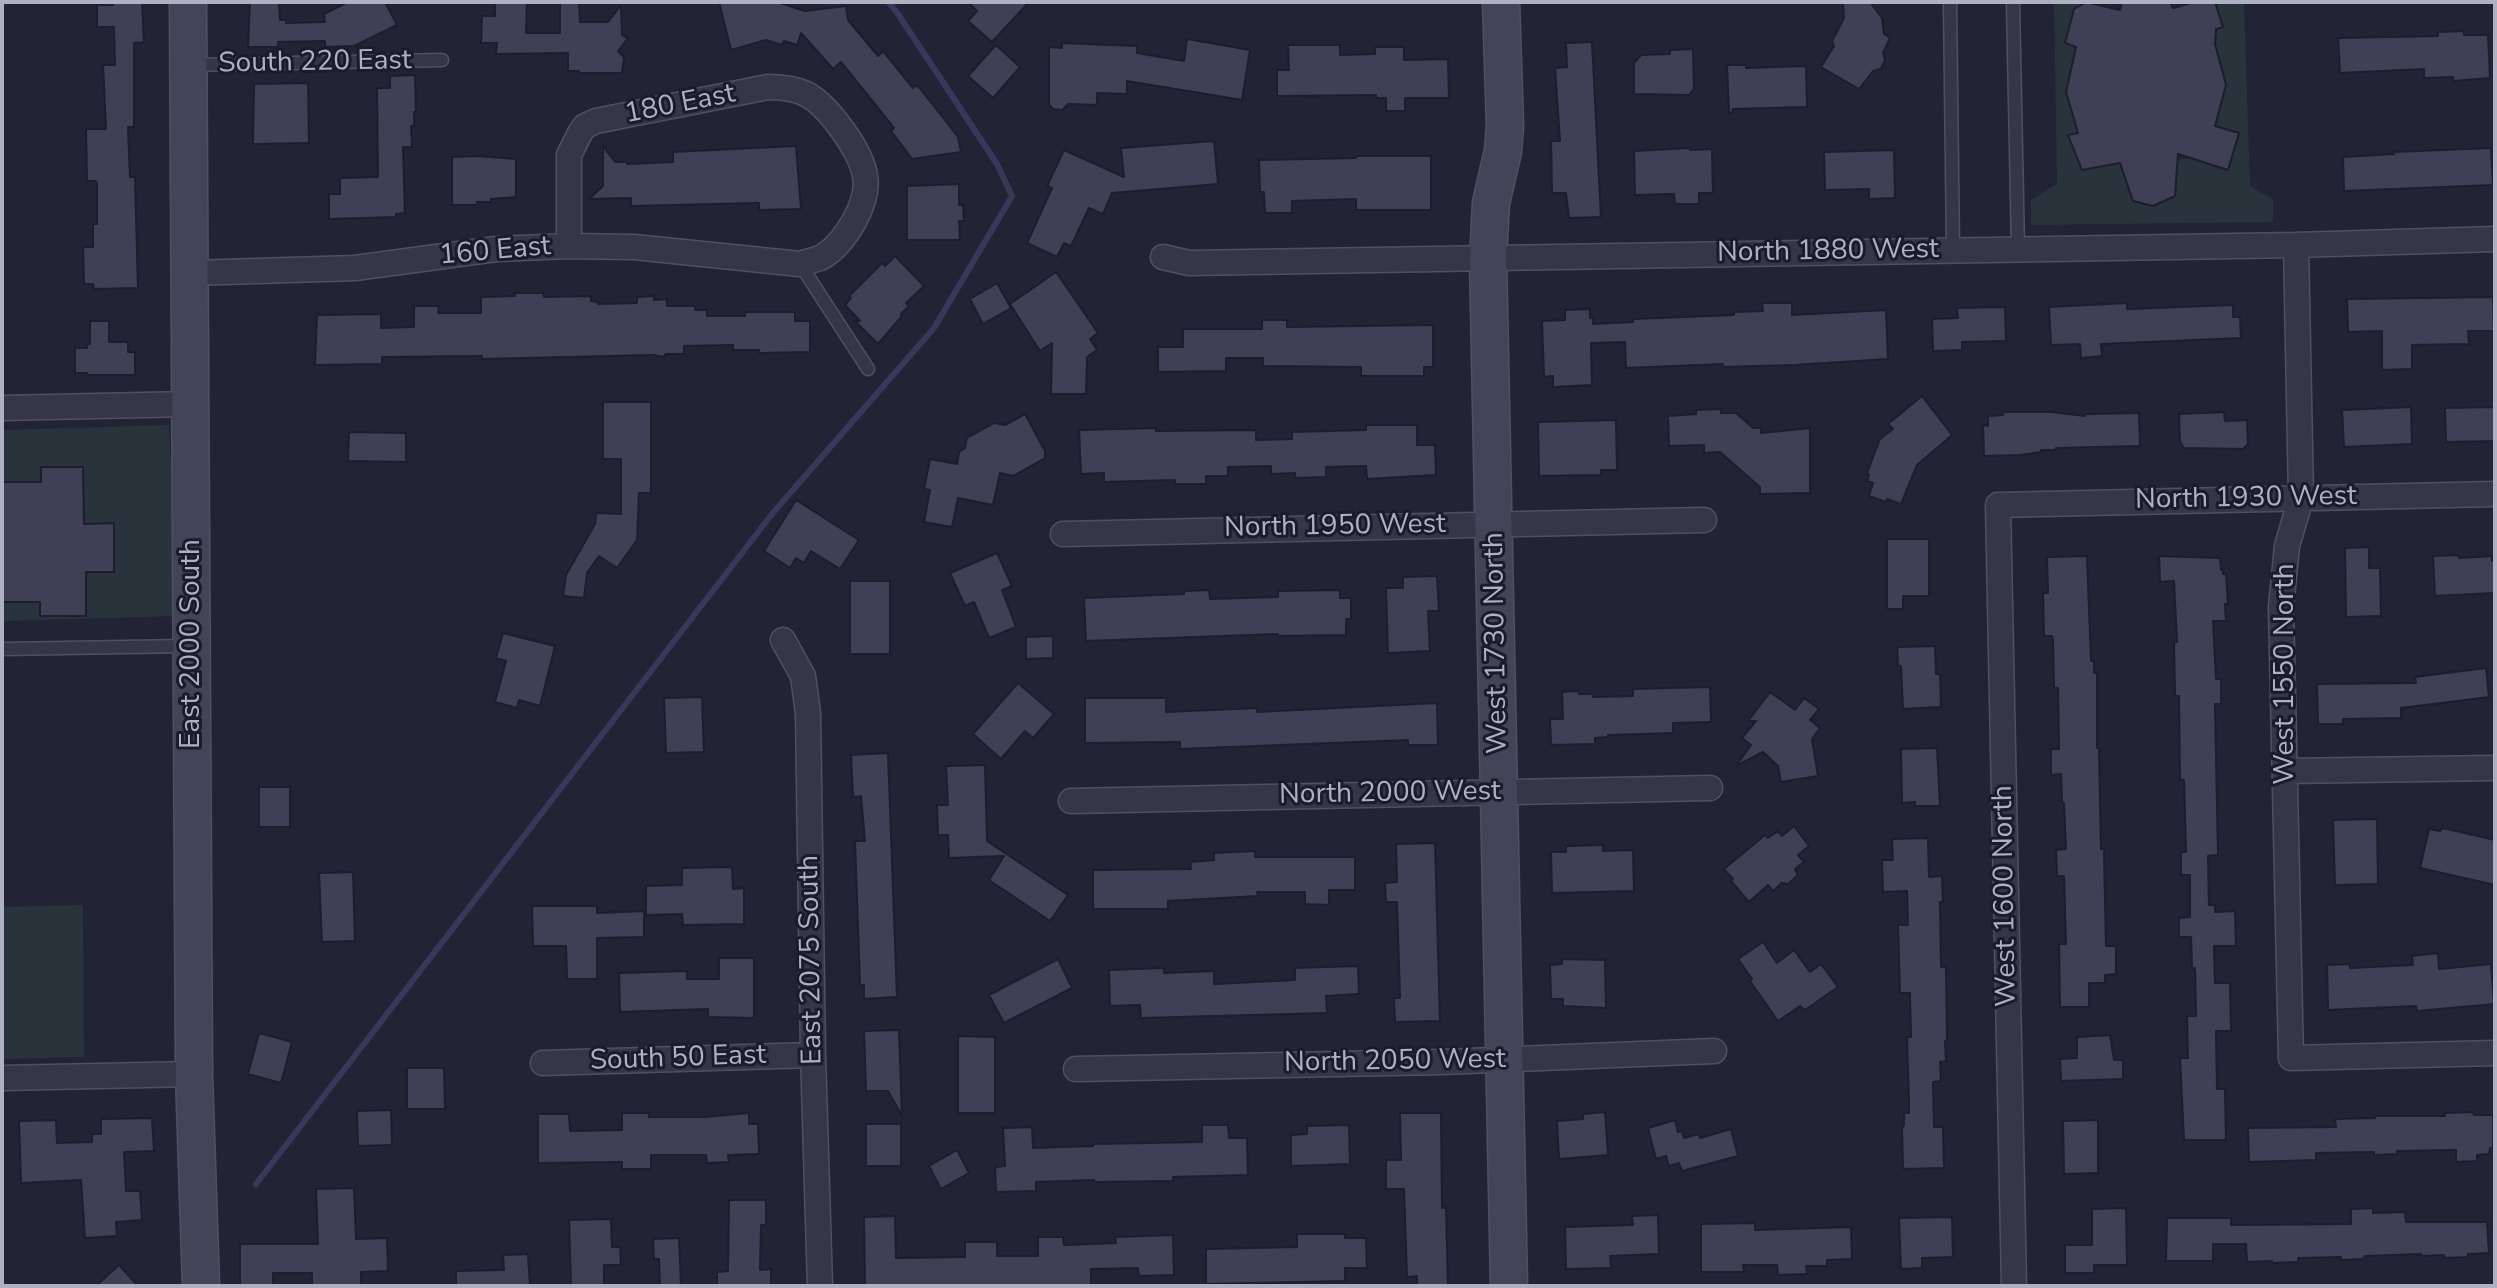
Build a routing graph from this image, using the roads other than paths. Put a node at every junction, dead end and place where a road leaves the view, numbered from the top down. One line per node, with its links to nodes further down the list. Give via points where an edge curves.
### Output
1 (188, 2): 6 (street, East 2000 South)
2 (1501, 2): 13 (street, West 1730 North, via 1505,126 1491,203)
3 (1950, 2): 11 (lane)
4 (2013, 2): 10 (lane)
5 (442, 60): 6 (lane, South 220 East)
6 (189, 65): 15 (street, East 2000 South)
7 (2495, 239): 8 (street, North 1880 West)
8 (2296, 245): 10 (street, North 1880 West); 20 (street, West 1550 North)
9 (569, 246): 14 (street, 160 East, via 634,247); 14 (street, 180 East, via 569,155 585,126 785,87 820,105 848,140 866,177 861,205 841,240 822,257); 15 (street, 160 East, via 496,249 355,268)
10 (2018, 249): 11 (street, North 1880 West)
11 (1953, 250): 13 (street, North 1880 West)
12 (1163, 257): 13 (street, North 1880 West, via 1189,263)
13 (1488, 258): 23 (street, West 1730 North)
14 (800, 264): 16 (lane)
15 (190, 273): 17 (street, East 2000 South)
16 (868, 369)
17 (191, 404): 18 (street); 26 (street, East 2000 South)
18 (2, 408)
19 (2495, 494): 20 (street, North 1930 West)
20 (2301, 498): 21 (street, North 1930 West); 29 (street, West 1550 North, via 2287,546 2281,607)
21 (1998, 505): 44 (street, West 1600 North)
22 (1704, 520): 23 (street, North 1950 West)
23 (1494, 523): 24 (street, North 1950 West); 31 (street, West 1730 North)
24 (1063, 534)
25 (783, 640): 35 (street, East 2075 South, via 803,676 808,713)
26 (191, 646): 27 (lane); 39 (street, East 2000 South)
27 (2, 649)
28 (2495, 768): 29 (street)
29 (2285, 771): 34 (street, West 1550 North, via 2291,1058)
30 (1710, 788): 31 (street, North 2000 West)
31 (1500, 792): 32 (street, North 2000 West); 36 (street, West 1730 North)
32 (1071, 801)
33 (1714, 1051): 36 (street, North 2050 West)
34 (2495, 1053)
35 (813, 1055): 37 (street, South 50 East); 42 (street, East 2075 South)
36 (1505, 1060): 38 (street, North 2050 West); 43 (street, West 1730 North)
37 (543, 1063)
38 (1076, 1069)
39 (194, 1074): 40 (street); 41 (street, East 2000 South)
40 (2, 1078)
41 (201, 1286)
42 (820, 1286)
43 (1509, 1286)
44 (2014, 1286)

